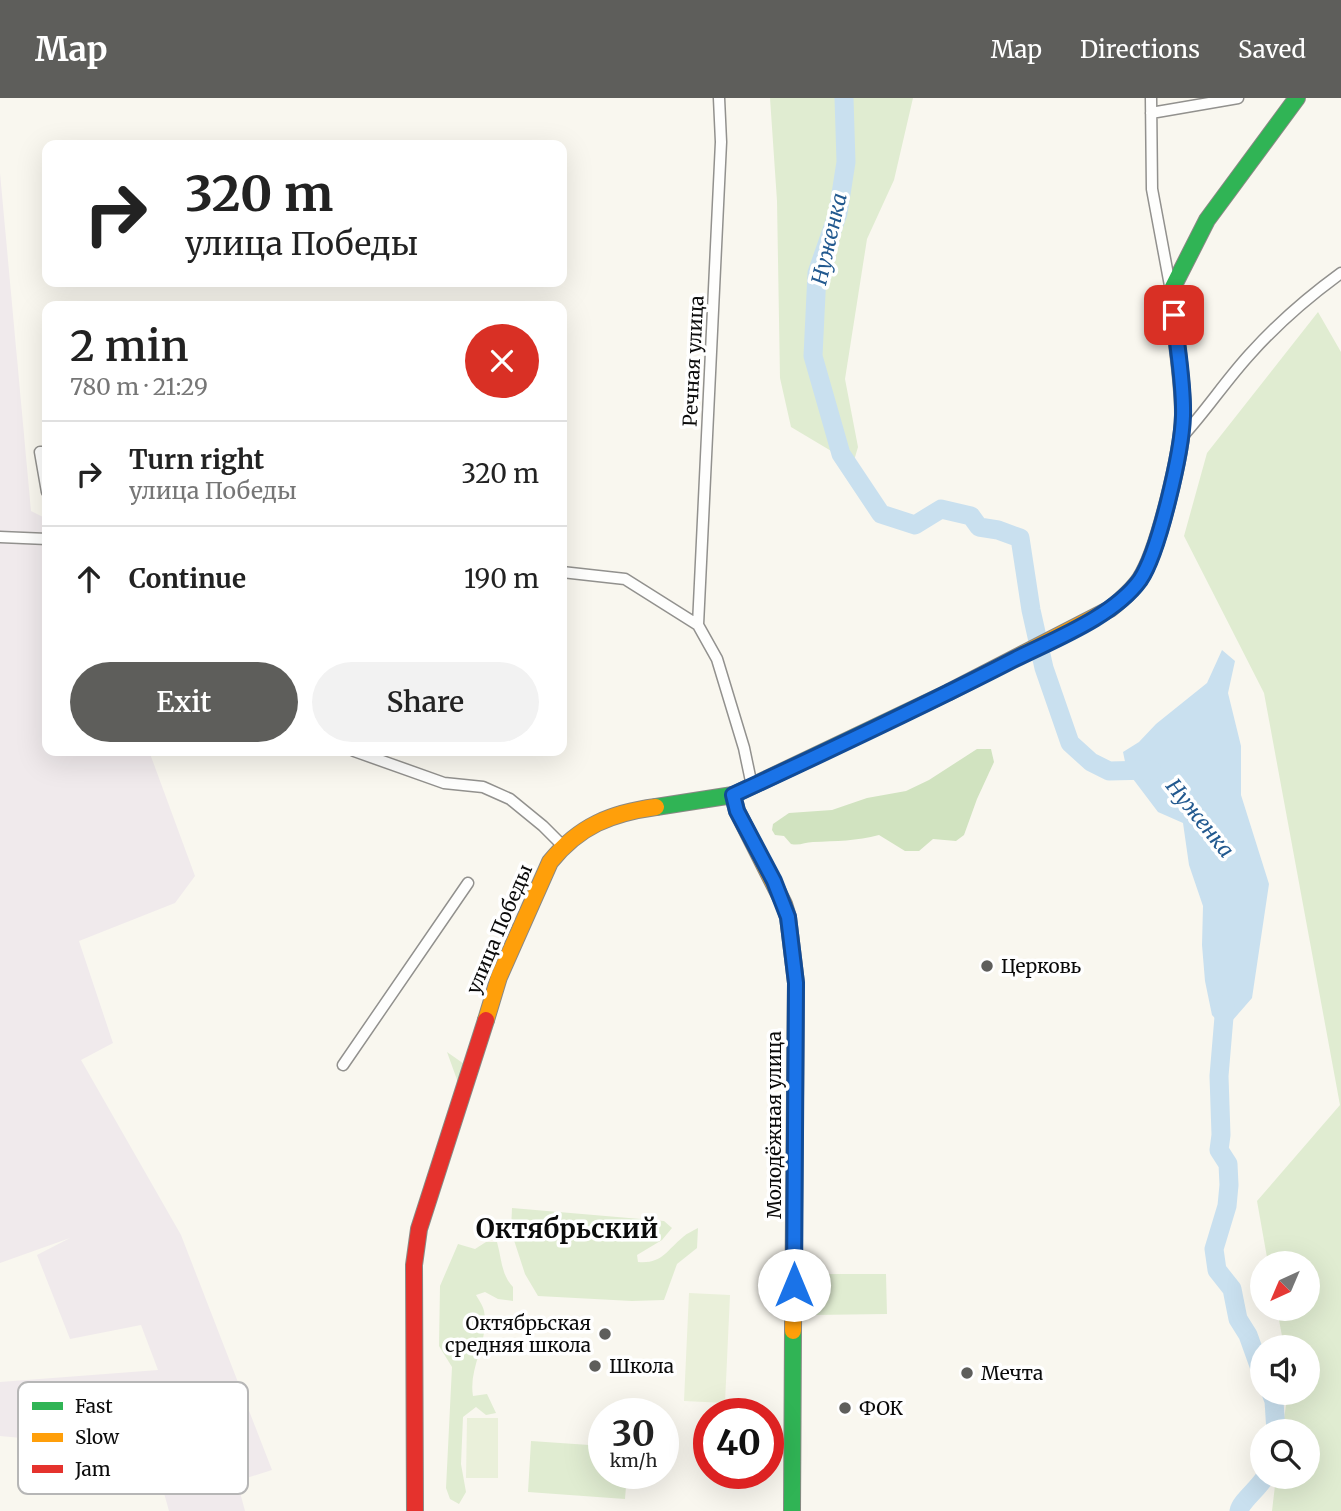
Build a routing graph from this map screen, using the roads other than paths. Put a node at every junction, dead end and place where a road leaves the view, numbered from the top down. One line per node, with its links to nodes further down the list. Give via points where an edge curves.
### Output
1 (719, 98): 12 (street, Речная улица, via 721,156)
2 (1151, 98): 5 (street)
3 (1238, 98): 5 (street)
4 (1290, 102): 7 (street, via 1207,220)
5 (1151, 113): 7 (street, via 1152,190)
6 (1341, 273): 8 (street, via 1299,304 1250,354)
7 (1171, 291): 8 (street, улица Победы, via 1183,414)
8 (1181, 438): 14 (street, улица Победы, via 1150,560 1140,579 1110,609)
9 (0, 537): 10 (street)
10 (42, 539)
11 (567, 573): 12 (street, via 625,579)
12 (698, 625): 14 (street, via 716,660)
13 (368, 756): 16 (street, via 444,783 484,787 510,799)
14 (752, 786): 15 (street, улица Победы)
15 (733, 795): 16 (street, улица Победы, via 612,816); 20 (street, Молодёжная улица, via 784,904 796,983)
16 (563, 846): 19 (street, улица Победы, via 538,885 499,977 419,1230 414,1265)
17 (468, 883): 18 (street)
18 (343, 1065)
19 (415, 1511)
20 (792, 1511)

